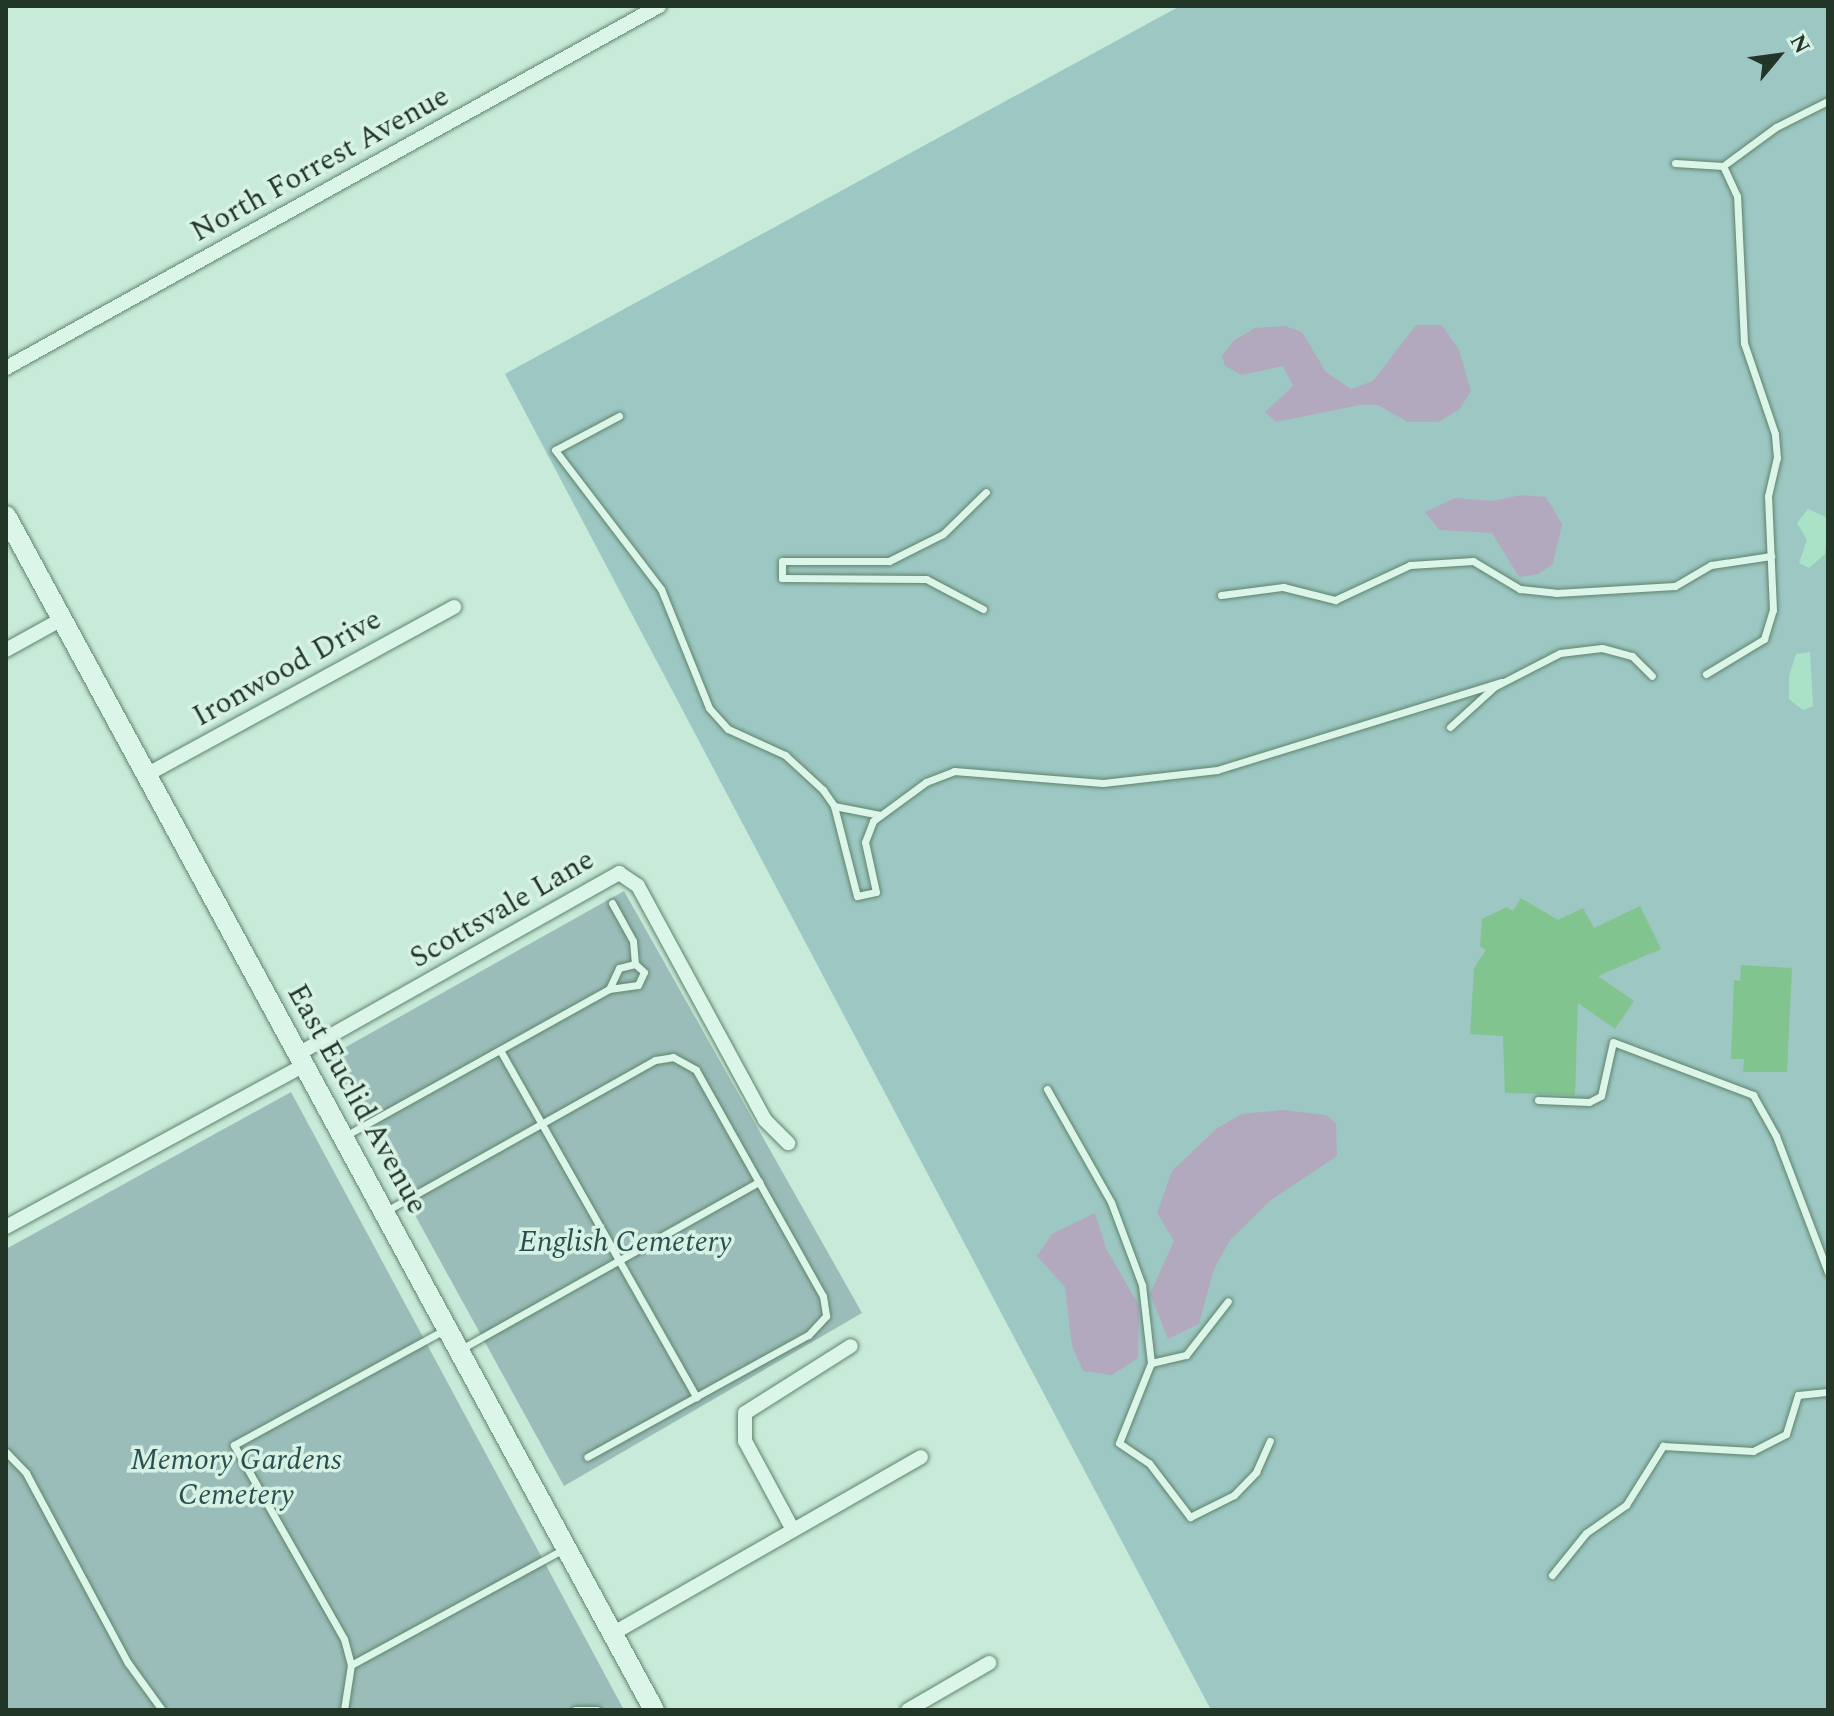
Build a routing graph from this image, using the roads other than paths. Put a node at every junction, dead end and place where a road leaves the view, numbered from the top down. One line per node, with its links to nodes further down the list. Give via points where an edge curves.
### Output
1 (659, 6): 5 (street, North Forrest Avenue)
2 (1828, 101): 4 (lane, via 1776,127)
3 (1675, 163): 4 (lane)
4 (1723, 166): 9 (lane, via 1737,196 1744,343 1775,434)
5 (6, 368)
6 (619, 416): 20 (lane, via 555,450 661,589 709,708 728,729 785,755)
7 (986, 492): 12 (lane, via 943,534 889,561 782,561 782,578 926,579)
8 (6, 516): 13 (main road, East Euclid Avenue)
9 (1771, 556): 10 (lane, via 1711,565 1675,586 1556,593 1520,589 1473,561 1410,565 1335,600 1283,587); 15 (lane, via 1773,610 1764,639)
10 (1221, 595)
11 (454, 607): 19 (street, Ironwood Drive)
12 (983, 609)
13 (62, 619): 14 (street); 19 (main road, East Euclid Avenue)
14 (6, 650)
15 (1706, 674)
16 (1652, 676): 17 (lane, via 1632,656 1602,648 1560,653)
17 (1502, 682): 18 (lane); 21 (lane, via 1217,770 1103,783 954,771 926,782)
18 (1450, 727)
19 (146, 775): 26 (main road, East Euclid Avenue)
20 (834, 806): 21 (lane); 21 (lane, via 857,896 876,892 865,842)
21 (880, 815)
22 (612, 903): 23 (lane, via 633,941)
23 (635, 964): 24 (lane, via 619,968); 24 (lane, via 644,972 638,985)
24 (609, 989): 25 (lane)
25 (500, 1050): 29 (lane); 30 (lane)
26 (301, 1060): 30 (main road, East Euclid Avenue); 31 (street, Scottsvale Lane, via 619,873 638,886 765,1120); 34 (street)
27 (1047, 1089): 41 (lane, via 1111,1202 1132,1257 1142,1285)
28 (1538, 1100): 36 (lane, via 1589,1102 1601,1096 1613,1042 1753,1095 1776,1136)
29 (541, 1124): 32 (lane, via 655,1060 673,1057 696,1070); 33 (lane); 35 (lane)
30 (343, 1137): 33 (main road, East Euclid Avenue)
31 (788, 1143)
32 (759, 1182): 35 (lane); 43 (lane, via 823,1296 826,1316 818,1329)
33 (384, 1212): 38 (main road, East Euclid Avenue)
34 (6, 1227)
35 (619, 1261): 40 (lane); 43 (lane)
36 (1828, 1272)
37 (1228, 1301): 41 (lane, via 1186,1355)
38 (447, 1328): 40 (main road, East Euclid Avenue); 53 (lane, via 234,1445 339,1630)
39 (851, 1346): 48 (street, via 745,1413 745,1441)
40 (460, 1350): 49 (main road, East Euclid Avenue)
41 (1151, 1363): 44 (lane, via 1119,1443 1149,1463 1190,1517 1234,1495 1256,1472)
42 (1828, 1392): 50 (lane, via 1798,1395 1786,1434 1753,1451 1663,1446 1626,1505 1586,1533)
43 (696, 1397): 46 (lane)
44 (1270, 1441)
45 (6, 1452): 54 (lane, via 26,1473 128,1663)
46 (587, 1457)
47 (921, 1457): 48 (street)
48 (793, 1530): 51 (street)
49 (566, 1548): 51 (main road, East Euclid Avenue); 53 (lane)
50 (1552, 1575)
51 (612, 1634): 58 (main road, East Euclid Avenue)
52 (989, 1663): 59 (street)
53 (351, 1665): 55 (lane)
54 (162, 1710)
55 (344, 1710)
56 (575, 1710): 57 (lane)
57 (597, 1710)
58 (654, 1710)
59 (908, 1710)

